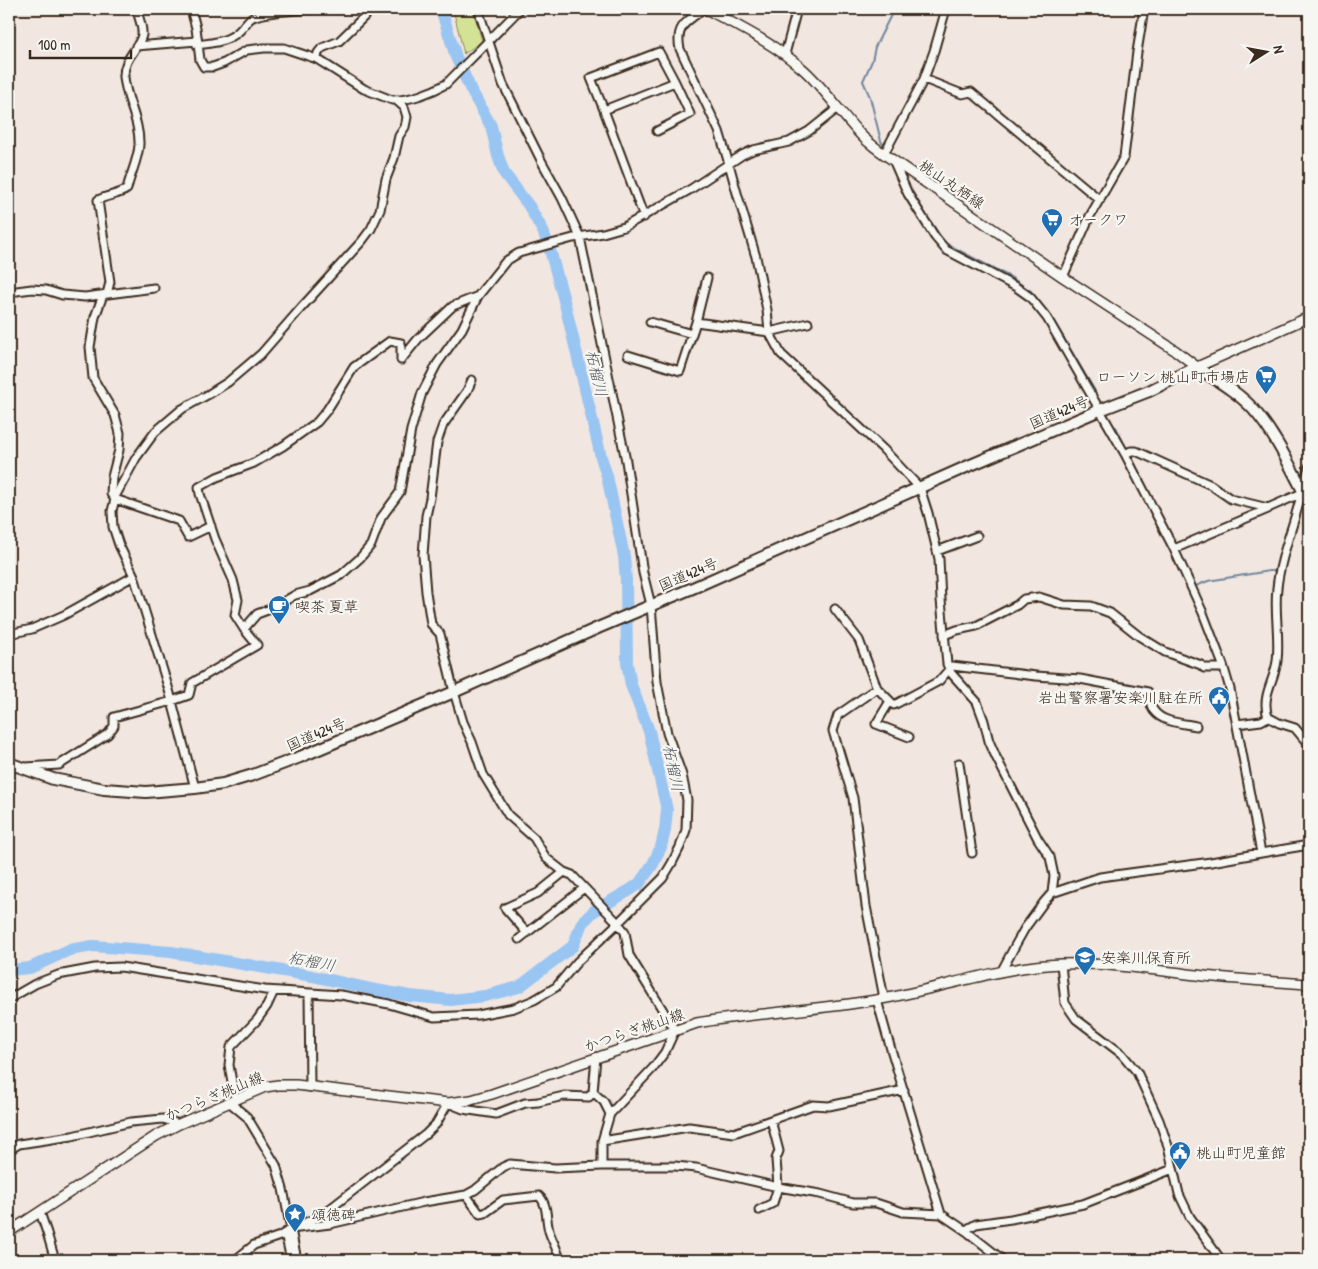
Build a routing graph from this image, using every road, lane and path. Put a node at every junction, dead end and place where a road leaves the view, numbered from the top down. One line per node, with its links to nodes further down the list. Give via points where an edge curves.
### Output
1 (136, 9): 14 (street, via 142,30)
2 (191, 9): 12 (street)
3 (313, 9): 11 (street)
4 (372, 9): 16 (street, via 339,41 322,48)
5 (478, 9): 13 (street)
6 (520, 9): 13 (street)
7 (705, 9): 15 (main road, 桃山丸栖線); 25 (street, via 682,27 678,38 680,49 719,131)
8 (797, 9): 15 (street)
9 (946, 9): 17 (street)
10 (1144, 9): 26 (street, via 1124,157)
11 (273, 10): 12 (street, via 252,18 229,38)
12 (197, 43): 14 (street); 16 (street, via 204,67 224,63 247,50 264,48 284,48)
13 (487, 44): 19 (street, via 446,84 434,91); 28 (street, via 503,84 562,198)
14 (136, 46): 33 (street, via 124,76 139,145 127,189 98,200 110,282)
15 (785, 54): 20 (main road, 桃山丸栖線)
16 (317, 59): 19 (street, via 364,89)
17 (924, 79): 23 (street); 26 (street, via 962,94 971,92)
18 (675, 82): 21 (street); 21 (street, via 659,52 591,78); 22 (street, via 690,114)
19 (396, 100): 49 (street, via 404,107 407,117 386,179 380,210 371,229 262,354 228,382 182,409 155,432 131,466)
20 (838, 108): 23 (main road, 桃山丸栖線, via 861,136); 25 (street, via 790,142 753,150)
21 (604, 110): 27 (street)
22 (657, 131)
23 (884, 154): 24 (main road, 桃山丸栖線)
24 (894, 161): 29 (main road, 桃山丸栖線); 44 (street, via 908,194 946,250 1016,287 1036,304)
25 (729, 164): 27 (street); 39 (street, via 756,257)
26 (1100, 200): 29 (street)
27 (644, 217): 28 (street, via 624,228)
28 (576, 237): 34 (street, via 519,253 506,261); 56 (street, via 626,461)
29 (1063, 277): 42 (main road, 桃山丸栖線)
30 (707, 278): 37 (street)
31 (154, 288): 33 (street)
32 (9, 292): 33 (street, via 32,289 62,295)
33 (105, 295): 49 (street, via 95,318 90,347 93,378 115,415 120,433 112,477 111,494)
34 (478, 296): 51 (street, via 453,306 418,339 402,360 401,343 390,341 354,367 317,422 283,446 254,463 199,487); 58 (street, via 462,329 437,364 422,393 411,430 400,492 381,518 371,545 341,575 257,614)
35 (1309, 316): 42 (main road)
36 (650, 322): 40 (street)
37 (696, 322): 39 (street); 40 (street)
38 (808, 323): 39 (street)
39 (769, 332): 47 (street, via 781,354)
40 (692, 334): 41 (street, via 680,371)
41 (628, 354)
42 (1198, 367): 44 (highway, 国道424号); 48 (highway, via 1253,408)
43 (472, 380): 64 (street, via 443,425 437,442 423,555 431,624 440,634)
44 (1100, 410): 45 (street); 47 (highway, 国道424号)
45 (1128, 453): 50 (street, via 1136,451 1211,485 1231,499); 53 (street)
46 (1309, 467): 48 (street)
47 (920, 488): 54 (street); 56 (highway, 国道424号)
48 (1305, 494): 50 (street); 67 (street, via 1285,549 1277,586 1277,661 1266,694)
49 (115, 499): 51 (street, via 179,521 188,537); 55 (street, via 113,526)
50 (1268, 508): 53 (street)
51 (211, 526): 58 (street, via 233,580 238,600 235,615)
52 (977, 536): 54 (street)
53 (1176, 548): 61 (street)
54 (937, 551): 60 (street)
55 (134, 576): 59 (street, via 64,615); 66 (street)
56 (649, 606): 64 (highway, 国道424号); 81 (street, via 657,682 667,733 687,800 686,830 663,878)
57 (835, 609): 63 (street, via 859,640)
58 (244, 628): 66 (street, via 257,645 192,683 189,695)
59 (9, 634)
60 (944, 635): 61 (street, via 976,626 1024,599 1039,596 1064,605 1100,609 1165,652 1204,668); 62 (street)
61 (1224, 668): 68 (street)
62 (949, 669): 65 (street, via 939,681 918,693 894,705); 69 (street, via 952,666 1080,679 1148,692 1158,715); 80 (street, via 977,702 996,758 1050,858 1054,876)
63 (877, 688): 65 (street); 90 (street, via 838,715 833,730 853,798)
64 (454, 692): 74 (highway, 国道424号, via 253,775); 78 (street, via 482,774 508,815 534,838 546,858)
65 (890, 701): 70 (street, via 876,724)
66 (172, 702): 73 (street, via 114,717 114,726 108,734 59,765); 74 (street)
67 (1268, 718): 68 (street); 71 (street, via 1295,728)
68 (1237, 724): 77 (street)
69 (1196, 726)
70 (909, 737)
71 (1309, 745)
72 (959, 763): 76 (street)
73 (12, 766): 74 (highway, 国道424号, via 53,779 104,789 146,792)
74 (195, 788)
75 (1309, 846): 77 (street)
76 (972, 853)
77 (1262, 853): 80 (street, via 1100,877)
78 (564, 872): 79 (street); 82 (street, via 538,893 505,908)
79 (585, 888): 81 (street); 82 (street)
80 (1052, 893): 85 (street, via 1025,928)
81 (618, 923): 87 (street, via 556,987 514,1008 478,1015 434,1017 389,1004); 91 (street, via 625,932 629,955)
82 (527, 933): 83 (street)
83 (519, 939)
84 (1061, 964): 85 (main road, かつらぎ桃山線); 86 (main road, かつらぎ桃山線); 104 (street, via 1065,1003 1076,1018 1122,1054 1138,1072 1159,1120)
85 (1001, 972): 90 (main road, かつらぎ桃山線)
86 (1309, 984)
87 (306, 991): 88 (street); 93 (street)
88 (274, 992): 89 (street, via 121,967 58,975); 96 (street, via 257,1020 231,1048)
89 (9, 999)
90 (880, 999): 91 (main road, かつらぎ桃山線, via 696,1023); 94 (street, via 887,1036)
91 (675, 1030): 92 (main road, かつらぎ桃山線); 98 (street, via 653,1068)
92 (596, 1057): 95 (street); 97 (main road, かつらぎ桃山線, via 492,1094)
93 (310, 1087): 96 (main road, かつらぎ桃山線, via 265,1087); 97 (main road, かつらぎ桃山線)
94 (904, 1090): 99 (street, via 829,1106 813,1105); 109 (street)
95 (593, 1092): 97 (street, via 590,1097 564,1096 525,1103 496,1114); 98 (street, via 604,1102)
96 (232, 1101): 100 (main road, かつらぎ桃山線); 110 (street, via 247,1116 276,1165 283,1189)
97 (448, 1103): 110 (street, via 426,1134 322,1215)
98 (610, 1114): 101 (street)
99 (772, 1120): 101 (street, via 734,1133 689,1127); 105 (street, via 779,1151 776,1159)
100 (179, 1124): 102 (street, via 163,1119 131,1122 19,1144); 108 (main road, かつらぎ桃山線)
101 (602, 1140): 103 (street)
102 (9, 1150)
103 (602, 1166): 105 (street, via 696,1168); 106 (street, via 555,1168 510,1164)
104 (1173, 1169): 111 (street, via 1088,1202 976,1224); 119 (street, via 1179,1194 1190,1218)
105 (778, 1187): 107 (street, via 773,1203); 109 (street, via 854,1203 876,1203 903,1212)
106 (466, 1195): 110 (street); 117 (street, via 480,1214 503,1200 539,1196 544,1201 549,1233)
107 (760, 1210)
108 (40, 1212): 112 (main road, かつらぎ桃山線); 113 (street)
109 (941, 1214): 111 (street)
110 (288, 1231): 114 (street, via 254,1245); 115 (street); 116 (street)
111 (966, 1231): 118 (street)
112 (9, 1232)
113 (55, 1260)
114 (235, 1260)
115 (291, 1260)
116 (297, 1260)
117 (559, 1260)
118 (1003, 1260)
119 (1221, 1260)

